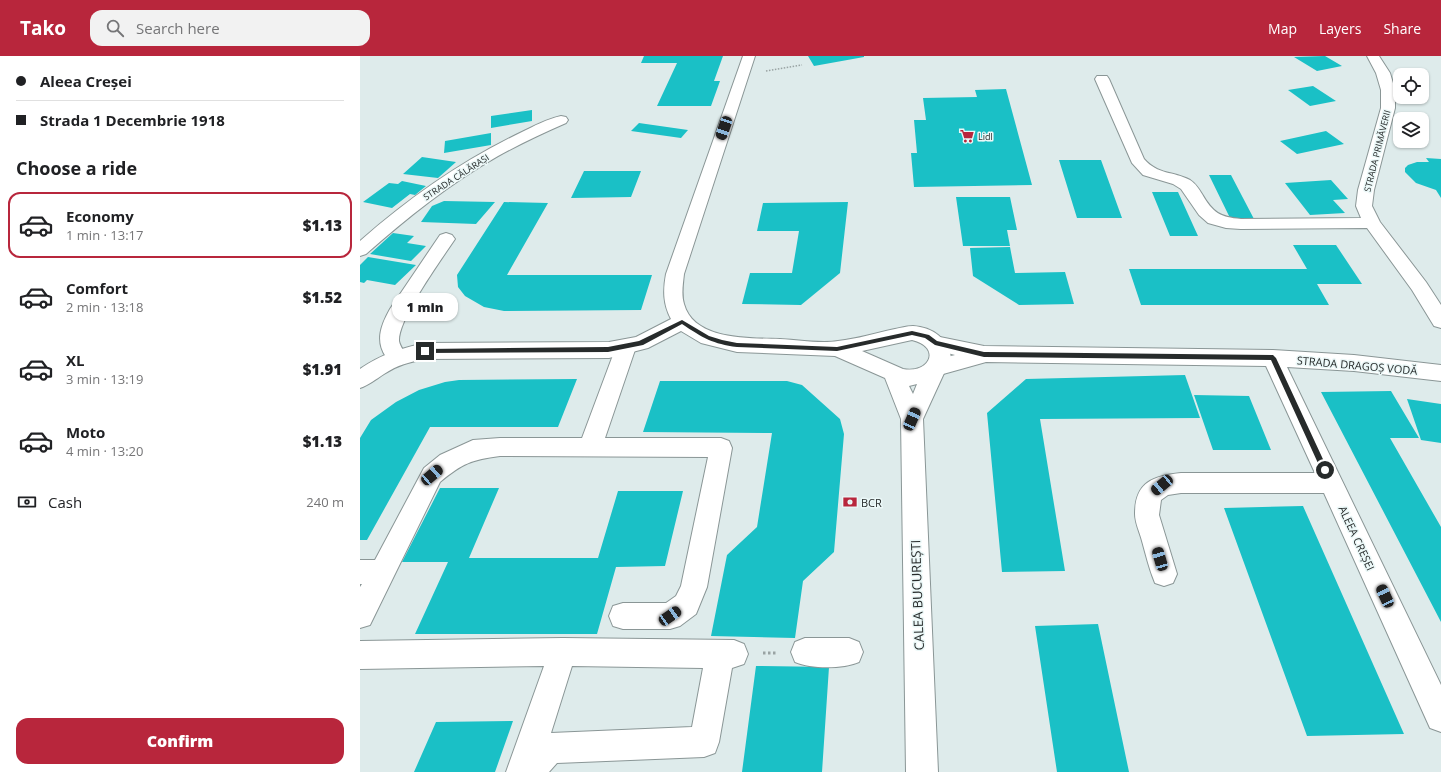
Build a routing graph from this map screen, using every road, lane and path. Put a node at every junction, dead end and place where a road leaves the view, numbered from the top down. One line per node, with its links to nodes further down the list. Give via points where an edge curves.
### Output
1 (749, 56): 11 (street, via 675,274 672,301)
2 (1373, 56): 7 (street, STRADA PRIMĂVERII, via 1383,73 1388,90 1388,108 1366,190 1364,206)
3 (802, 65): 4 (path)
4 (760, 72)
5 (1102, 79): 7 (street, via 1137,160 1143,168 1150,175 1185,183 1203,210 1213,219 1223,223 1241,224)
6 (561, 120): 9 (street, STRADA CĂLĂRAȘI, via 483,158 439,186 392,221)
7 (1372, 223): 10 (street, STRADA PRIMĂVERII, via 1419,286)
8 (446, 239): 17 (street, via 392,325 390,346)
9 (360, 250)
10 (1441, 321)
11 (682, 322): 14 (street, via 646,341); 15 (street, via 707,338 721,343)
12 (893, 337): 13 (street, via 912,333 926,336); 15 (street); 20 (street, via 884,345 881,352 881,359)
13 (935, 343): 16 (street); 19 (street, via 940,350 941,358)
14 (626, 347): 17 (street, via 590,350 425,351); 24 (street)
15 (837, 349): 20 (street)
16 (984, 354): 18 (street, STRADA DRAGOȘ VODĂ); 19 (street)
17 (398, 357): 22 (street)
18 (1273, 358): 21 (street, STRADA DRAGOȘ VODĂ, via 1354,363); 25 (street, ALEEA CREȘEI)
19 (935, 369): 20 (street, via 917,378 908,378); 23 (street)
20 (891, 372): 23 (street)
21 (1441, 373)
22 (360, 380)
23 (912, 419): 39 (street, CALEA BUCUREȘTI)
24 (590, 447): 26 (street, via 500,447 473,450 448,462 432,475); 29 (street, via 722,448 694,587 686,605 670,616)
25 (1331, 483): 27 (street, via 1162,485 1150,495 1147,515); 35 (street, ALEEA CREȘEI)
26 (371, 572): 28 (street)
27 (1164, 574)
28 (360, 614)
29 (623, 616)
30 (563, 652): 33 (street); 34 (street); 37 (street)
31 (805, 652): 32 (street); 33 (path)
32 (849, 652)
33 (727, 654): 38 (street, via 704,742 550,748)
34 (360, 655)
35 (1433, 682): 36 (street, ALEEA CREȘEI)
36 (1441, 717)
37 (522, 772)
38 (528, 772)
39 (922, 772)

